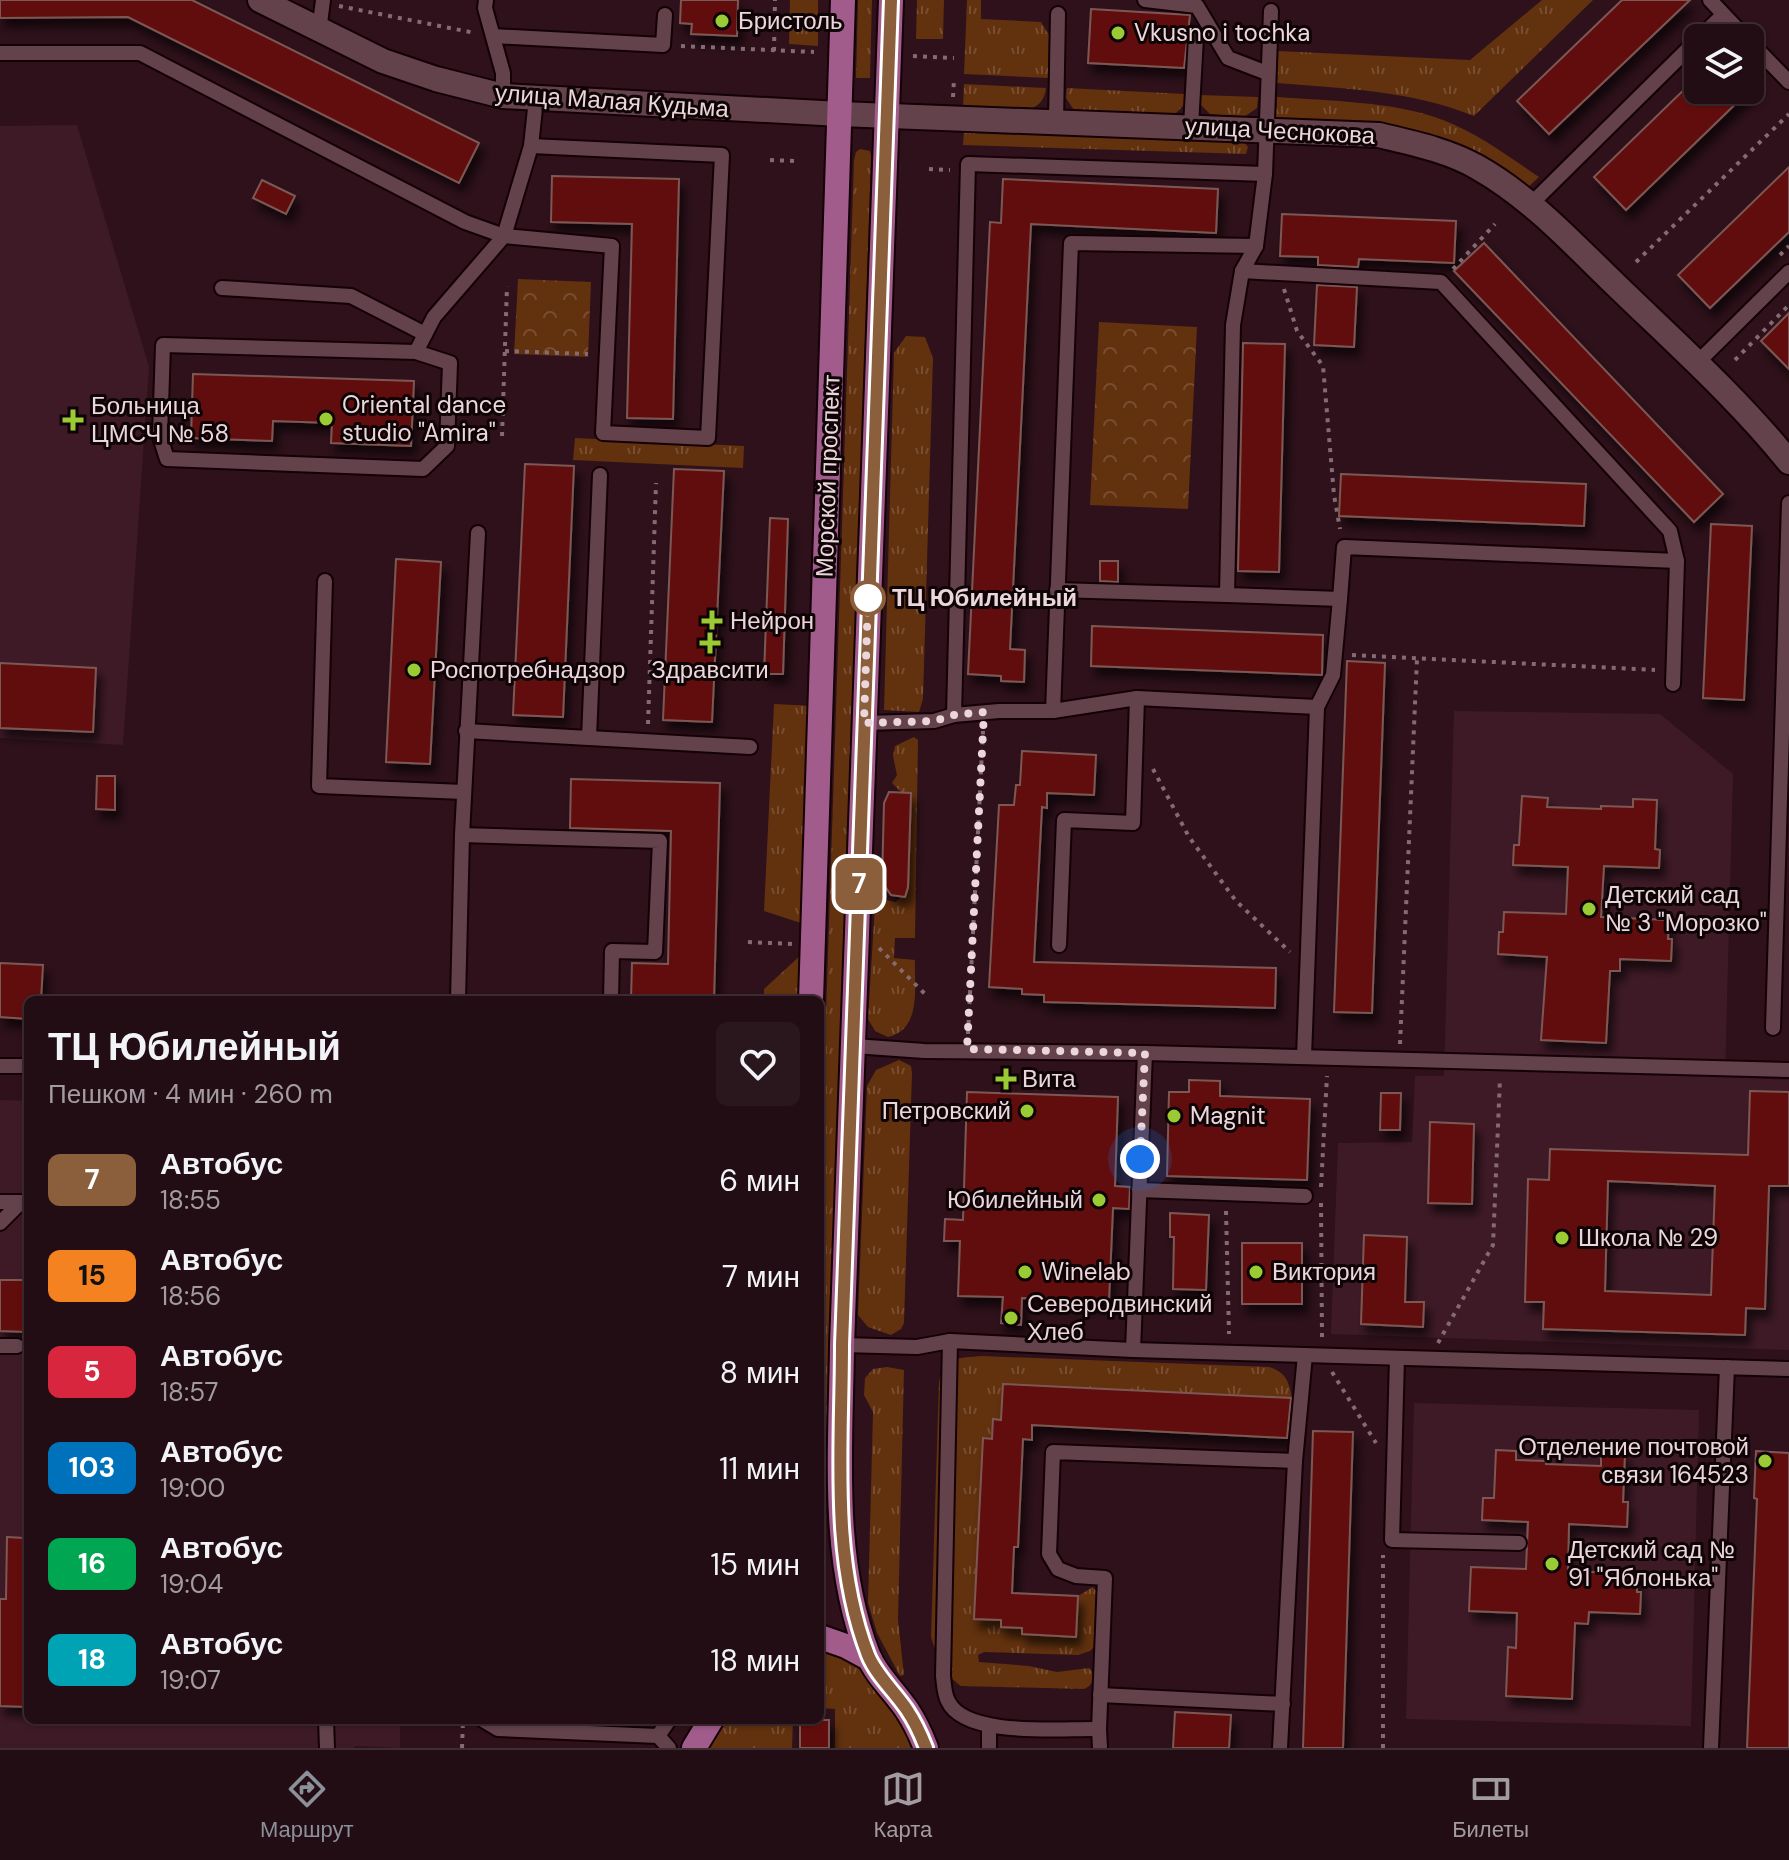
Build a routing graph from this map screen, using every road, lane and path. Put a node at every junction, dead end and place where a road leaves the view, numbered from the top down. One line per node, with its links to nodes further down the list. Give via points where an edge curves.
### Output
1 (260, 0): 15 (street, улица Малая Кудьма)
2 (486, 0): 16 (lane)
3 (775, 0): 19 (path)
4 (843, 0): 30 (main road, Морской проспект)
5 (891, 0): 32 (main road, Морской проспект)
6 (1145, 0): 26 (lane, via 1197,6 1228,58)
7 (1710, 0): 12 (lane)
8 (323, 1): 15 (lane); 16 (path)
9 (1271, 11): 26 (lane)
10 (1058, 14): 33 (lane)
11 (665, 15): 18 (lane)
12 (1723, 15): 13 (lane); 14 (lane)
13 (1714, 24)
14 (1732, 24)
15 (319, 31): 28 (street, улица Малая Кудьма, via 383,61)
16 (493, 36): 18 (lane); 28 (lane)
17 (1196, 37): 34 (lane)
18 (663, 45): 19 (path)
19 (774, 51): 20 (path)
20 (814, 52)
21 (0, 53): 44 (lane, via 140,53 465,222)
22 (1684, 54): 42 (lane)
23 (913, 56): 25 (path)
24 (1764, 56): 27 (lane)
25 (954, 58)
26 (1267, 73): 35 (lane)
27 (1789, 82)
28 (503, 96): 29 (street, улица Малая Кудьма)
29 (536, 99): 30 (street, улица Малая Кудьма); 36 (lane)
30 (840, 114): 32 (street, улица Малая Кудьма); 95 (main road, Морской проспект)
31 (1789, 114): 46 (path)
32 (887, 116): 33 (street, улица Чеснокова); 80 (main road, Морской проспект)
33 (1056, 121): 34 (street, улица Чеснокова)
34 (1191, 126): 35 (street, улица Чеснокова)
35 (1265, 128): 41 (lane); 42 (street, улица Чеснокова, via 1379,135 1435,149 1475,166)
36 (531, 146): 44 (lane); 57 (lane, via 722,155 708,438 603,433)
37 (770, 160): 38 (path)
38 (796, 161)
39 (929, 169): 40 (path)
40 (950, 170)
41 (1265, 174): 45 (lane); 79 (lane, via 968,164)
42 (1531, 204): 59 (street, улица Чеснокова)
43 (1495, 224): 50 (path)
44 (504, 236): 54 (lane); 57 (lane, via 612,246)
45 (1256, 246): 47 (lane); 69 (lane, via 1071,243)
46 (1636, 262)
47 (1242, 271): 49 (lane); 70 (lane, via 1233,325)
48 (1789, 272): 59 (lane)
49 (1279, 273): 50 (lane); 66 (path, via 1297,331 1323,366)
50 (1441, 282): 67 (lane, via 1670,531)
51 (507, 286): 55 (path)
52 (222, 288): 54 (lane, via 351,296)
53 (1789, 305): 58 (path)
54 (425, 334): 56 (lane)
55 (505, 351): 57 (path); 60 (path)
56 (416, 352): 56 (lane, via 450,363 447,446 423,469 167,459 160,437 163,345)
57 (607, 355)
58 (1735, 360)
59 (1697, 363): 61 (street, улица Чеснокова)
60 (502, 436)
61 (1789, 462)
62 (600, 475): 84 (lane)
63 (656, 483): 81 (path)
64 (1789, 503): 97 (lane)
65 (478, 533): 82 (lane)
66 (1344, 547): 67 (lane); 71 (lane)
67 (1677, 561): 74 (lane)
68 (325, 581): 86 (lane, via 319,786)
69 (1057, 590): 70 (lane); 77 (lane)
70 (1227, 595): 71 (lane)
71 (1340, 599): 72 (lane)
72 (1336, 654): 73 (path); 76 (lane, via 1333,675)
73 (1417, 659): 74 (path); 102 (path)
74 (1673, 678)
75 (1137, 698): 76 (lane); 77 (lane); 83 (lane)
76 (1317, 707): 92 (lane)
77 (1053, 711): 78 (lane)
78 (984, 712): 79 (lane); 99 (path)
79 (954, 715): 80 (lane, via 934,721)
80 (864, 723): 98 (main road, Морской проспект)
81 (648, 727)
82 (466, 731): 84 (lane); 86 (lane)
83 (1136, 737): 90 (lane, via 1133,823 1064,820); 92 (path, via 1198,850 1236,901)
84 (589, 738): 85 (lane)
85 (750, 747)
86 (464, 792): 87 (lane)
87 (462, 835): 93 (lane); 94 (lane, via 660,841 655,952 612,951)
88 (748, 942): 89 (path)
89 (795, 944)
90 (1059, 945)
91 (879, 948): 96 (path)
92 (1307, 968): 101 (lane)
93 (458, 996)
94 (611, 996)
95 (811, 996)
96 (927, 996)
97 (1773, 1028)
98 (854, 1046): 99 (lane); 114 (main road, Морской проспект)
99 (967, 1049): 100 (lane)
100 (1145, 1053): 101 (lane); 108 (lane)
101 (1304, 1057): 102 (lane)
102 (1399, 1059): 103 (lane)
103 (1500, 1062): 106 (lane); 121 (path, via 1493,1245)
104 (0, 1066): 105 (lane)
105 (24, 1066)
106 (1789, 1070)
107 (1327, 1074): 119 (path, via 1319,1241)
108 (1139, 1190): 109 (lane); 117 (lane)
109 (1305, 1196)
110 (0, 1202): 111 (lane)
111 (24, 1202): 112 (lane)
112 (0, 1223)
113 (950, 1341): 114 (lane, via 917,1347); 117 (lane); 136 (lane, via 943,1676 948,1702 964,1719)
114 (842, 1345): 125 (main road, Морской проспект)
115 (0, 1346): 116 (lane)
116 (17, 1346)
117 (1133, 1350): 118 (lane)
118 (1305, 1355): 119 (lane); 124 (lane)
119 (1322, 1356): 120 (lane)
120 (1397, 1358): 121 (lane); 126 (lane, via 1392,1540)
121 (1429, 1359): 122 (lane)
122 (1727, 1367): 123 (lane); 147 (lane)
123 (1789, 1369)
124 (1295, 1461): 129 (lane, via 1053,1452 1049,1554 1058,1569 1105,1578); 130 (lane)
125 (830, 1515): 128 (main road, Морской проспект)
126 (1519, 1543)
127 (824, 1638): 128 (main road, Морской проспект)
128 (870, 1659): 143 (main road, Морской проспект, via 907,1710)
129 (1100, 1695): 130 (lane); 137 (lane)
130 (1283, 1704): 146 (lane)
131 (326, 1724): 139 (lane)
132 (463, 1724): 140 (path)
133 (490, 1724): 138 (lane, via 498,1729)
134 (666, 1724): 138 (lane)
135 (709, 1724): 142 (main road)
136 (989, 1727): 137 (lane); 144 (lane)
137 (1099, 1729): 145 (lane)
138 (658, 1736): 141 (lane)
139 (327, 1748)
140 (462, 1748)
141 (669, 1748)
142 (694, 1748)
143 (926, 1748)
144 (989, 1748)
145 (1100, 1748)
146 (1280, 1748)
147 (1711, 1748)

